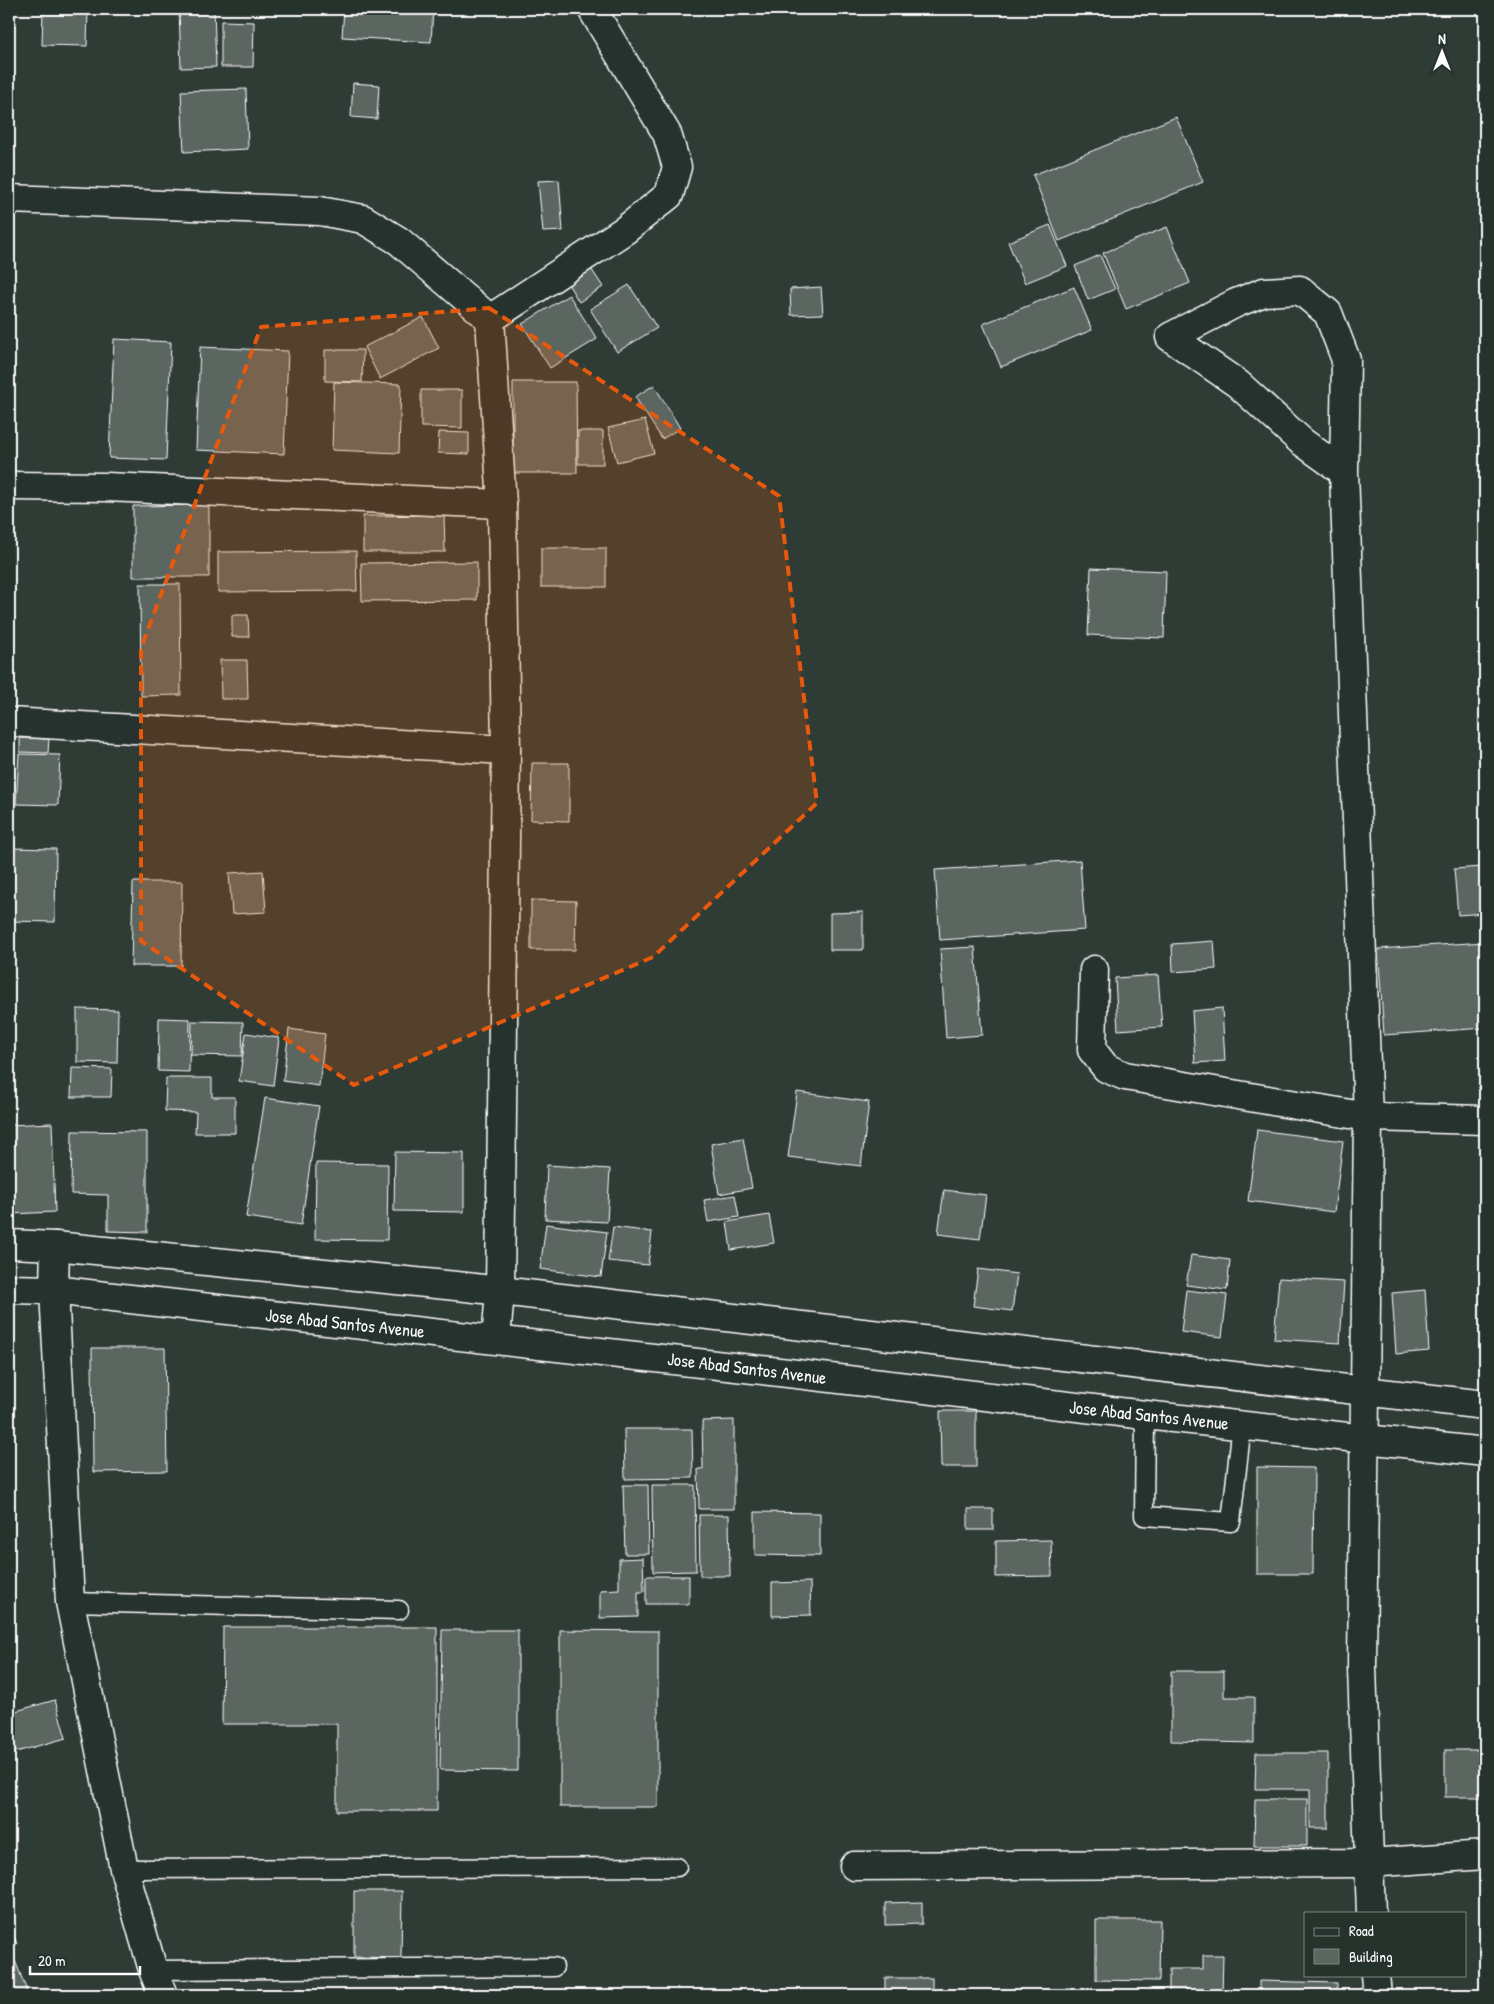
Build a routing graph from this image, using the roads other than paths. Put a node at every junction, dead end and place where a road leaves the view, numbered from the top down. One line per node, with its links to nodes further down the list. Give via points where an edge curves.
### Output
1 (592, 9): 3 (street, via 667,134 677,167 669,195 624,230)
2 (9, 198): 3 (street, via 320,211 363,219 399,240)
3 (490, 318): 6 (street)
4 (1344, 472): 4 (street, via 1346,360 1328,313 1300,290 1264,292 1170,337 1238,384 1301,441); 10 (street)
5 (9, 486): 6 (street, via 106,487)
6 (502, 504): 8 (street)
7 (9, 722): 8 (street)
8 (506, 750): 16 (street)
9 (1094, 970): 10 (street, via 1092,1050 1106,1068 1125,1076)
10 (1368, 1117): 11 (street); 18 (street)
11 (1485, 1120)
12 (9, 1244): 13 (street)
13 (55, 1246): 15 (street); 16 (street)
14 (9, 1289): 15 (street, Jose Abad Santos Avenue)
15 (54, 1290): 17 (street, Jose Abad Santos Avenue); 24 (street)
16 (500, 1292): 17 (street); 18 (street)
17 (496, 1339): 20 (street, Jose Abad Santos Avenue)
18 (1364, 1390): 19 (street); 22 (street)
19 (1485, 1405)
20 (1145, 1415): 21 (street, Jose Abad Santos Avenue); 21 (lane, via 1144,1516 1231,1522)
21 (1242, 1424): 22 (street, Jose Abad Santos Avenue)
22 (1365, 1438): 23 (street, Jose Abad Santos Avenue); 27 (street, via 1362,1668)
23 (1485, 1452)
24 (70, 1602): 25 (lane); 30 (street)
25 (399, 1610)
26 (1485, 1855): 27 (street)
27 (1368, 1863): 28 (street); 31 (street)
28 (854, 1866)
29 (677, 1867): 30 (lane)
30 (124, 1869): 33 (street)
31 (1371, 1912)
32 (554, 1967): 33 (lane)
33 (153, 1970): 35 (street)
34 (1374, 1976): 36 (street)
35 (163, 1995)
36 (1377, 1995)

